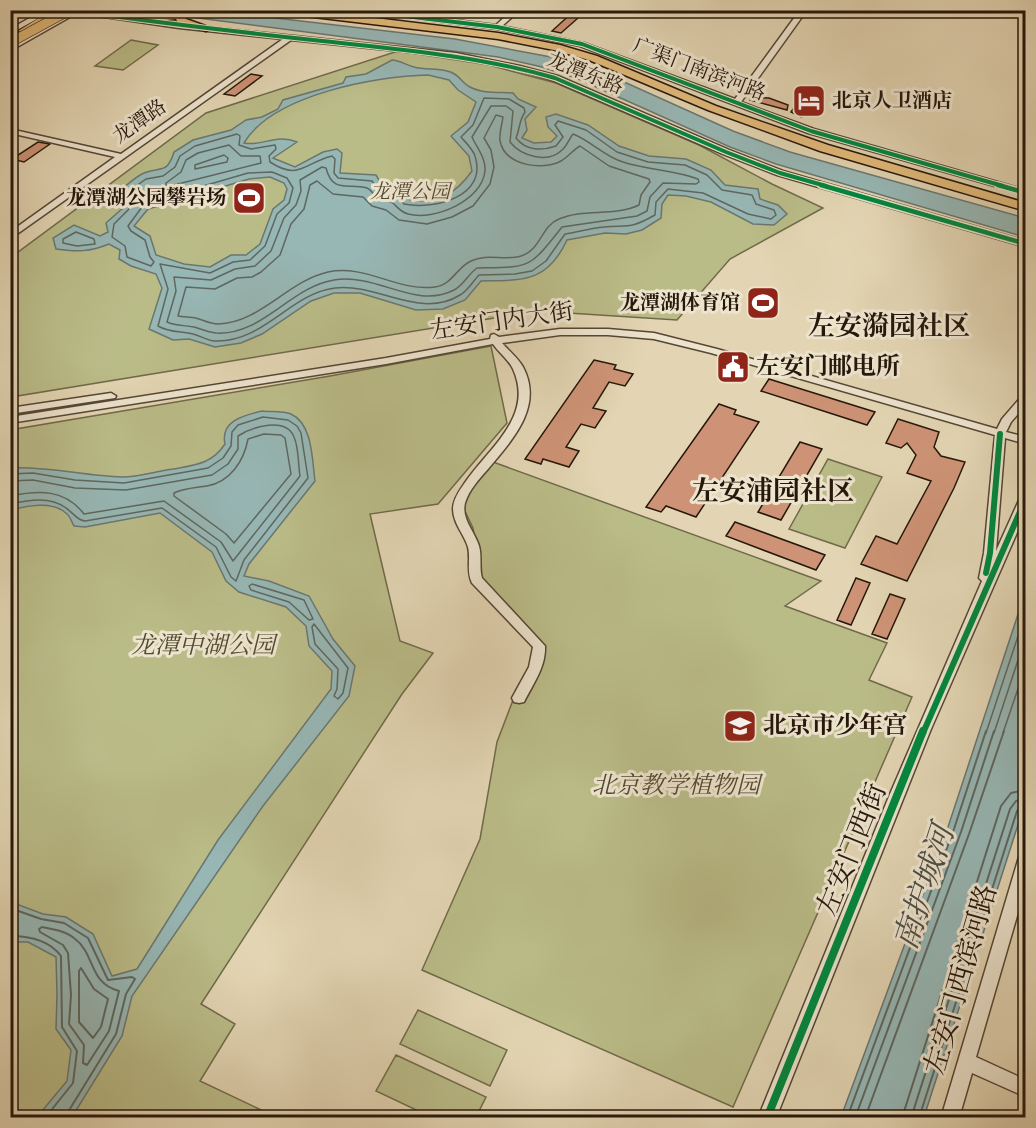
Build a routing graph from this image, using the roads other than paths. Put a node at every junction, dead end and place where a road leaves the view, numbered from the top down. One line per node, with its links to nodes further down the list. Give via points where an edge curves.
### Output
1 (50, 10): 15 (street)
2 (98, 10): 9 (highway, via 159,20)
3 (106, 10): 9 (highway, via 157,18)
4 (280, 10): 22 (highway, via 475,33 556,47 593,58 798,140)
5 (317, 10): 10 (highway)
6 (517, 10): 12 (street)
7 (804, 10): 16 (street)
8 (71, 11): 13 (street, 龙潭东路); 15 (main road, bridge)
9 (181, 13): 13 (highway, via 182,21)
10 (356, 13): 11 (highway); 19 (highway, via 561,43)
11 (391, 15): 12 (street, 广渠门南滨河路)
12 (497, 27): 16 (street, 广渠门南滨河路, via 590,47)
13 (206, 28): 14 (street, 龙潭东路)
14 (290, 37): 20 (street, 龙潭路); 24 (street, 龙潭东路, via 456,55 547,75 780,172)
15 (11, 41)
16 (736, 103): 17 (street, 广渠门南滨河路)
17 (811, 130): 19 (highway); 21 (street, 广渠门南滨河路)
18 (10, 131): 20 (street)
19 (859, 153): 21 (highway)
20 (120, 156): 23 (street, 龙潭路)
21 (1023, 198)
22 (1026, 207)
23 (10, 236)
24 (1026, 244)
25 (494, 339): 27 (street, 左安门内大街); 28 (street, 左安门内大街, via 386,361); 29 (street, 左安门内大街, via 560,332 654,336); 34 (street, via 519,369 523,410 511,436 478,472 459,507 476,556 476,580 539,646 536,666)
26 (1026, 398): 29 (street)
27 (10, 411)
28 (10, 420)
29 (1001, 432): 30 (street, 左安门内大街); 31 (street, 左安门内大街); 33 (street, 左安门西街, via 990,553)
30 (1026, 435)
31 (1026, 441)
32 (1026, 498): 33 (street, 左安门西街)
33 (980, 600): 38 (street, 左安门西街)
34 (519, 698)
35 (1026, 857): 36 (street, 左安门西滨河路)
36 (967, 1062): 37 (street); 39 (street, 左安门西滨河路)
37 (1026, 1089)
38 (767, 1118)
39 (950, 1118)

